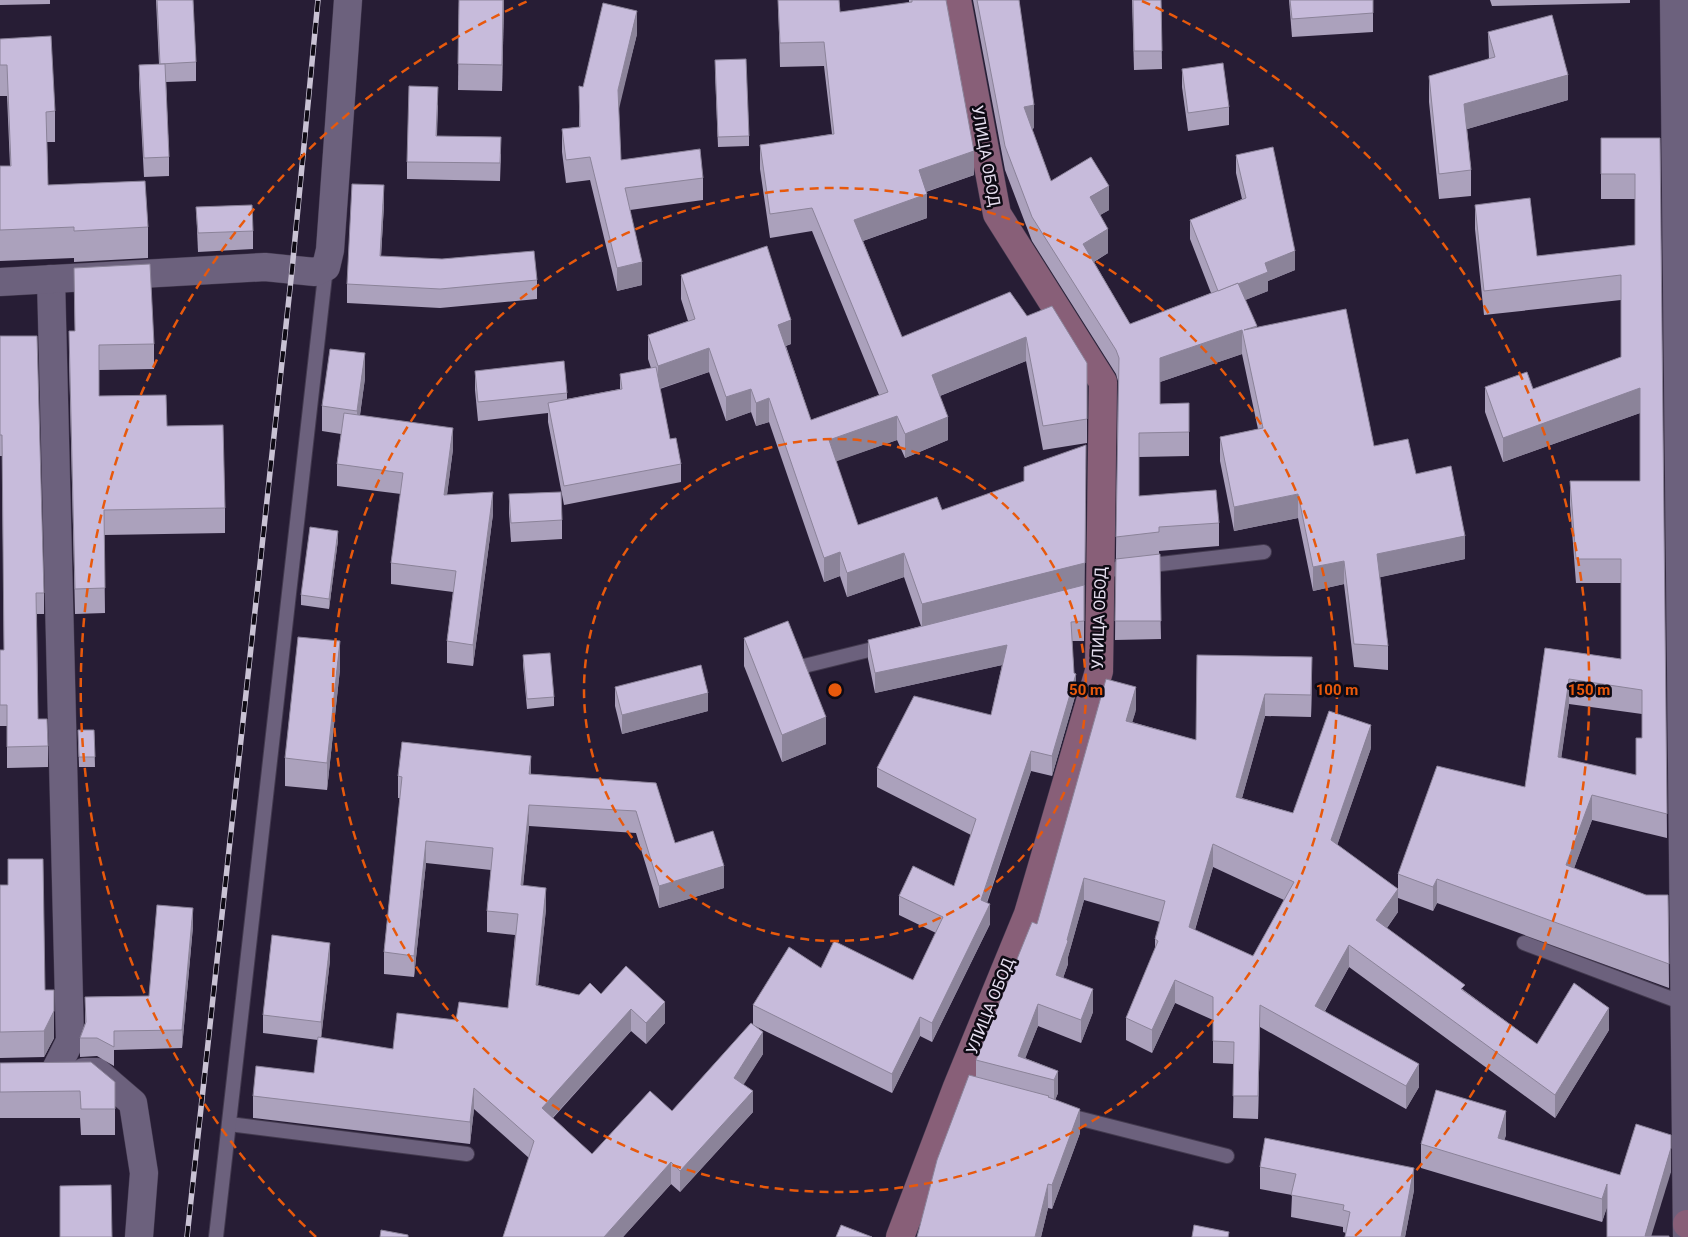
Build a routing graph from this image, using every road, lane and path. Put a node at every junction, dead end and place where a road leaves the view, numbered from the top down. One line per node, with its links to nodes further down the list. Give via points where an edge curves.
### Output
1 (348, 0): 4 (street, via 330,250)
2 (957, 0): 8 (street, УЛИЦА ОБОД, via 997,214 1103,382)
3 (1674, 0): 12 (street)
4 (326, 267): 5 (street, via 315,272 265,267); 16 (lane)
5 (51, 279): 6 (street); 14 (street, via 70,1041)
6 (0, 282)
7 (1264, 552): 8 (lane)
8 (1096, 586): 22 (street, УЛИЦА ОБОД, via 1099,671 1028,914)
9 (899, 642): 10 (lane)
10 (804, 666)
11 (1524, 943): 12 (lane)
12 (1683, 1003): 19 (street)
13 (27, 1073): 14 (street)
14 (54, 1073): 20 (street, via 97,1072 132,1103 144,1173)
15 (1053, 1112): 18 (lane)
16 (229, 1124): 17 (lane); 21 (lane)
17 (467, 1154)
18 (1227, 1156)
19 (1687, 1229)
20 (139, 1237)
21 (216, 1237)
22 (900, 1237)

